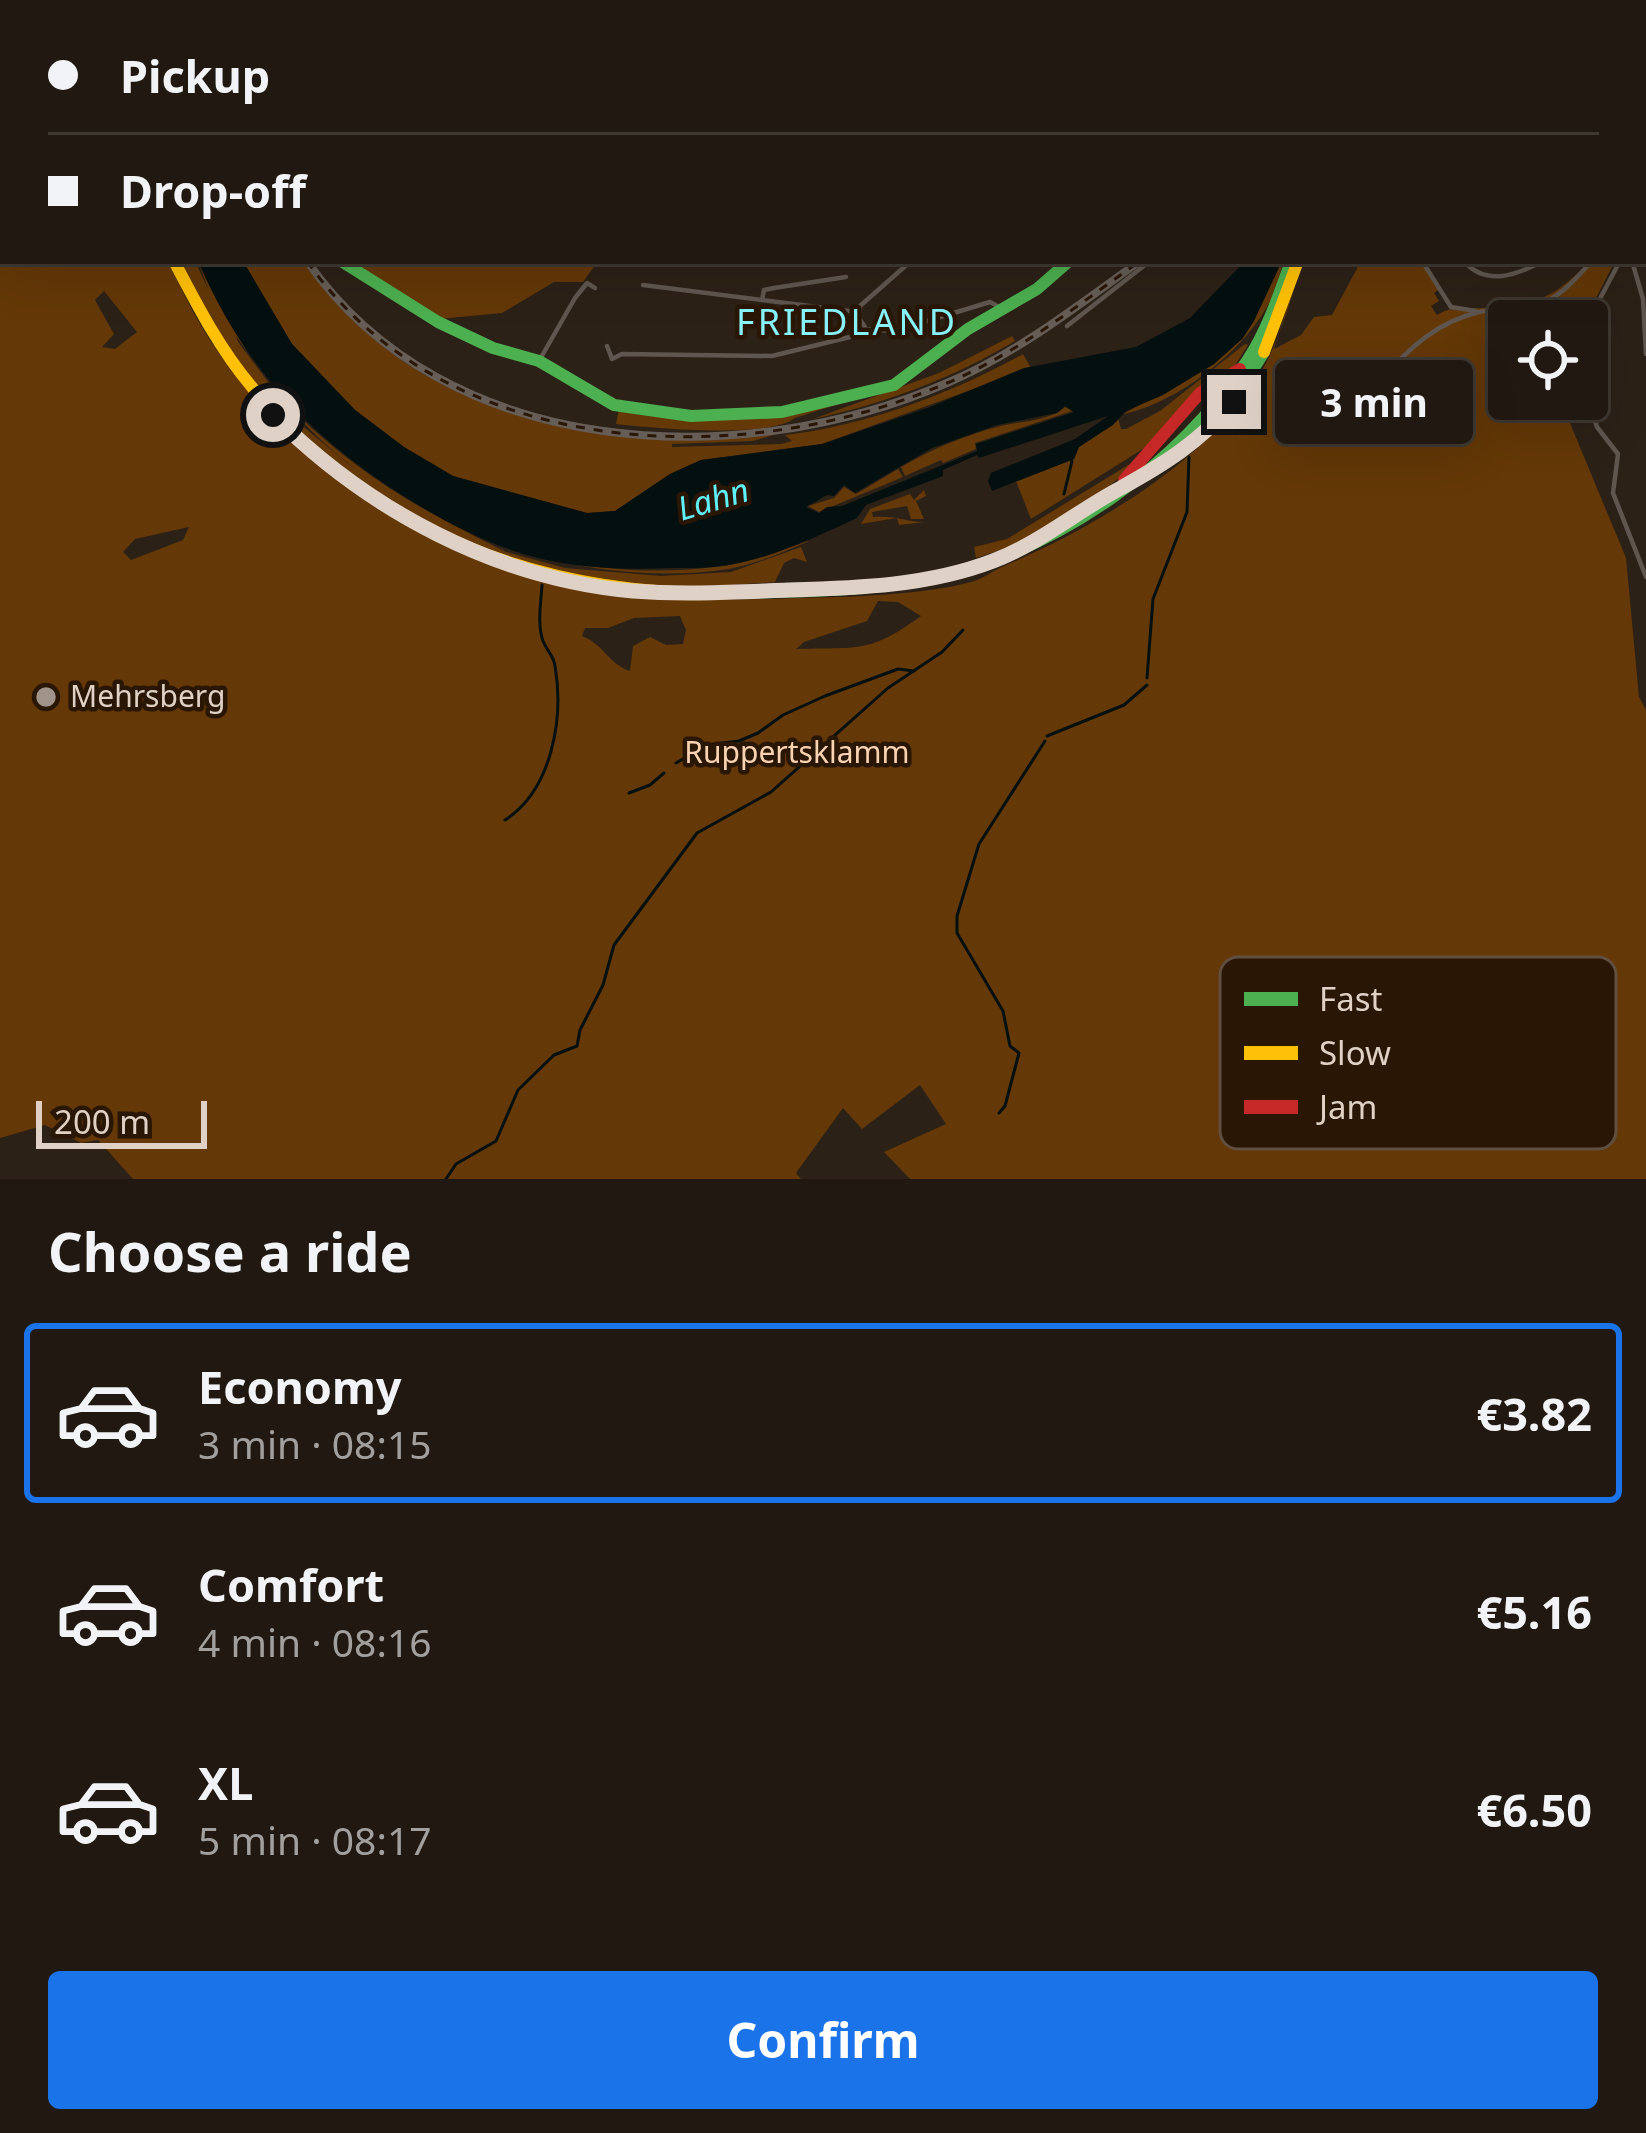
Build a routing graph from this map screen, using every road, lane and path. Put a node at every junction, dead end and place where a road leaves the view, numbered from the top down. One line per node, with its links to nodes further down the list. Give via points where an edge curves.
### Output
1 (176, 264): 30 (main road, via 232,364 322,460 440,536 546,576 688,593 924,580 1011,553)
2 (346, 264): 27 (main road, via 438,322)
3 (908, 264): 21 (street)
4 (1066, 264): 19 (main road)
5 (1146, 264): 22 (street)
6 (1294, 264): 30 (main road, via 1254,349 1207,410)
7 (1294, 264): 25 (main road)
8 (1424, 264): 20 (street, via 1451,307)
9 (1467, 264): 10 (street, via 1495,277)
10 (1537, 264)
11 (1589, 264): 20 (street, via 1543,303)
12 (1618, 264): 18 (street)
13 (1633, 264): 26 (street)
14 (846, 277): 17 (street, via 764,290)
15 (644, 286): 17 (street)
16 (595, 288): 27 (street, via 587,284 575,298)
17 (762, 300): 21 (street)
18 (1599, 300)
19 (1001, 308): 23 (street, via 990,302 894,331); 27 (main road, via 901,382 782,412 637,410 600,399)
20 (1482, 310): 28 (street, via 1419,338)
21 (857, 311): 23 (street)
22 (1067, 326)
23 (866, 329): 24 (street, via 772,356 612,358)
24 (607, 346)
25 (1264, 352): 30 (main road, via 1200,393); 30 (main road, via 1199,439)
26 (1646, 354)
27 (539, 361)
28 (1391, 369)
29 (1595, 420): 31 (street, via 1618,454 1613,493)
30 (1117, 490)
31 (1646, 577)

